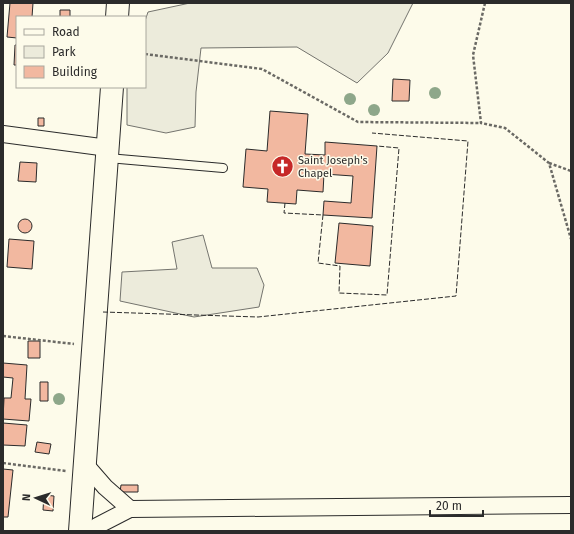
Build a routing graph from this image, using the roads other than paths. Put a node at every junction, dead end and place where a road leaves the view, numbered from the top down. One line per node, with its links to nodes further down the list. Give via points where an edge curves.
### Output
1 (118, 3): 2 (street)
2 (117, 16)
3 (112, 88): 5 (street)
4 (3, 134): 5 (street)
5 (107, 153): 6 (lane); 7 (street)
6 (224, 168)
7 (84, 468): 9 (street); 10 (street)
8 (571, 505): 9 (street)
9 (130, 509): 11 (street)
10 (80, 531)
11 (92, 531)

